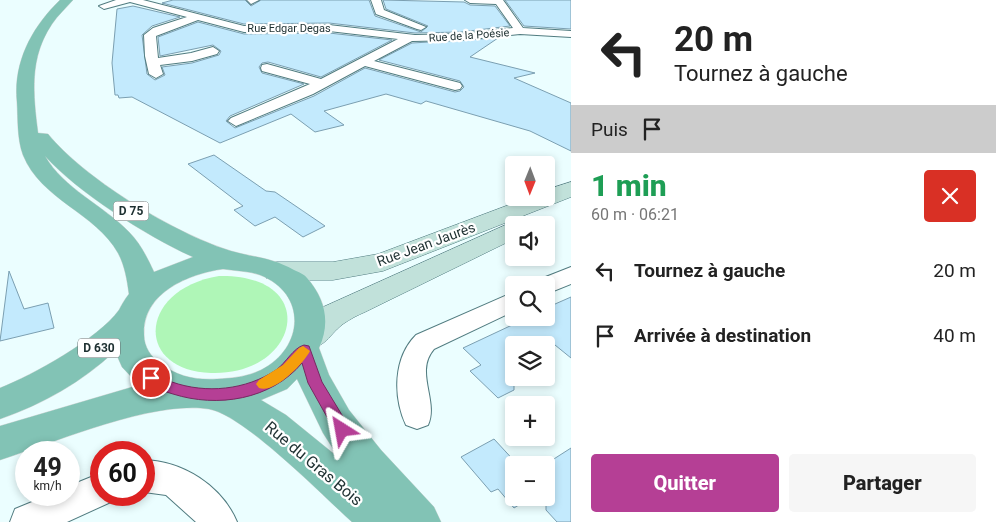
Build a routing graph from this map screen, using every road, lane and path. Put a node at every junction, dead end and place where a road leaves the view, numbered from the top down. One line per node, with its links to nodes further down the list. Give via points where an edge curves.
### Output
1 (67, 0): 18 (main road, D 75, via 46,24 31,52 25,76)
2 (127, 0): 7 (street)
3 (132, 0): 8 (street, Rue Edgar Degas)
4 (376, 0): 9 (street, via 380,12)
5 (470, 0): 6 (street)
6 (498, 0): 10 (street, Rue de la Poésie)
7 (104, 6)
8 (198, 17): 12 (street, Rue Edgar Degas, via 244,29 334,28); 13 (street, via 151,33 154,68)
9 (421, 26)
10 (520, 31): 11 (street); 12 (street, Rue de la Poésie)
11 (571, 34)
12 (410, 38): 14 (street)
13 (213, 51)
14 (363, 62): 16 (street); 17 (street)
15 (267, 68): 16 (street)
16 (321, 83): 19 (street)
17 (455, 86)
18 (29, 117): 24 (main road, D 75, via 53,153 88,184 181,242); 28 (main road, D 75, via 34,156 63,191 127,244 140,268)
19 (236, 121)
20 (571, 190): 25 (main road, Rue Jean Jaurès, via 382,262 333,271)
21 (571, 205): 22 (main road)
22 (544, 216)
23 (505, 233): 30 (main road, Rue Jean Jaurès, via 332,316)
24 (231, 260): 25 (main road); 28 (main road, via 183,269 162,280)
25 (276, 270): 30 (main road, via 294,282 306,298 312,316)
26 (571, 275): 27 (street)
27 (555, 282)
28 (138, 305): 31 (main road, via 128,342 135,361 158,382); 32 (main road, D 630, via 106,342 66,372)
29 (505, 305): 33 (street, via 418,348 411,374)
30 (308, 343): 31 (main road, via 288,369 264,384 245,391); 40 (main road, Rue du Gras Bois, via 315,383 331,414 381,480)
31 (198, 394): 34 (main road, via 130,402); 39 (main road, Rue du Gras Bois, via 242,408 273,427)
32 (0, 404)
33 (417, 416)
34 (0, 444)
35 (155, 475): 38 (street, via 189,490)
36 (90, 494): 37 (street)
37 (28, 522)
38 (219, 522)
39 (384, 522)
40 (419, 522)

